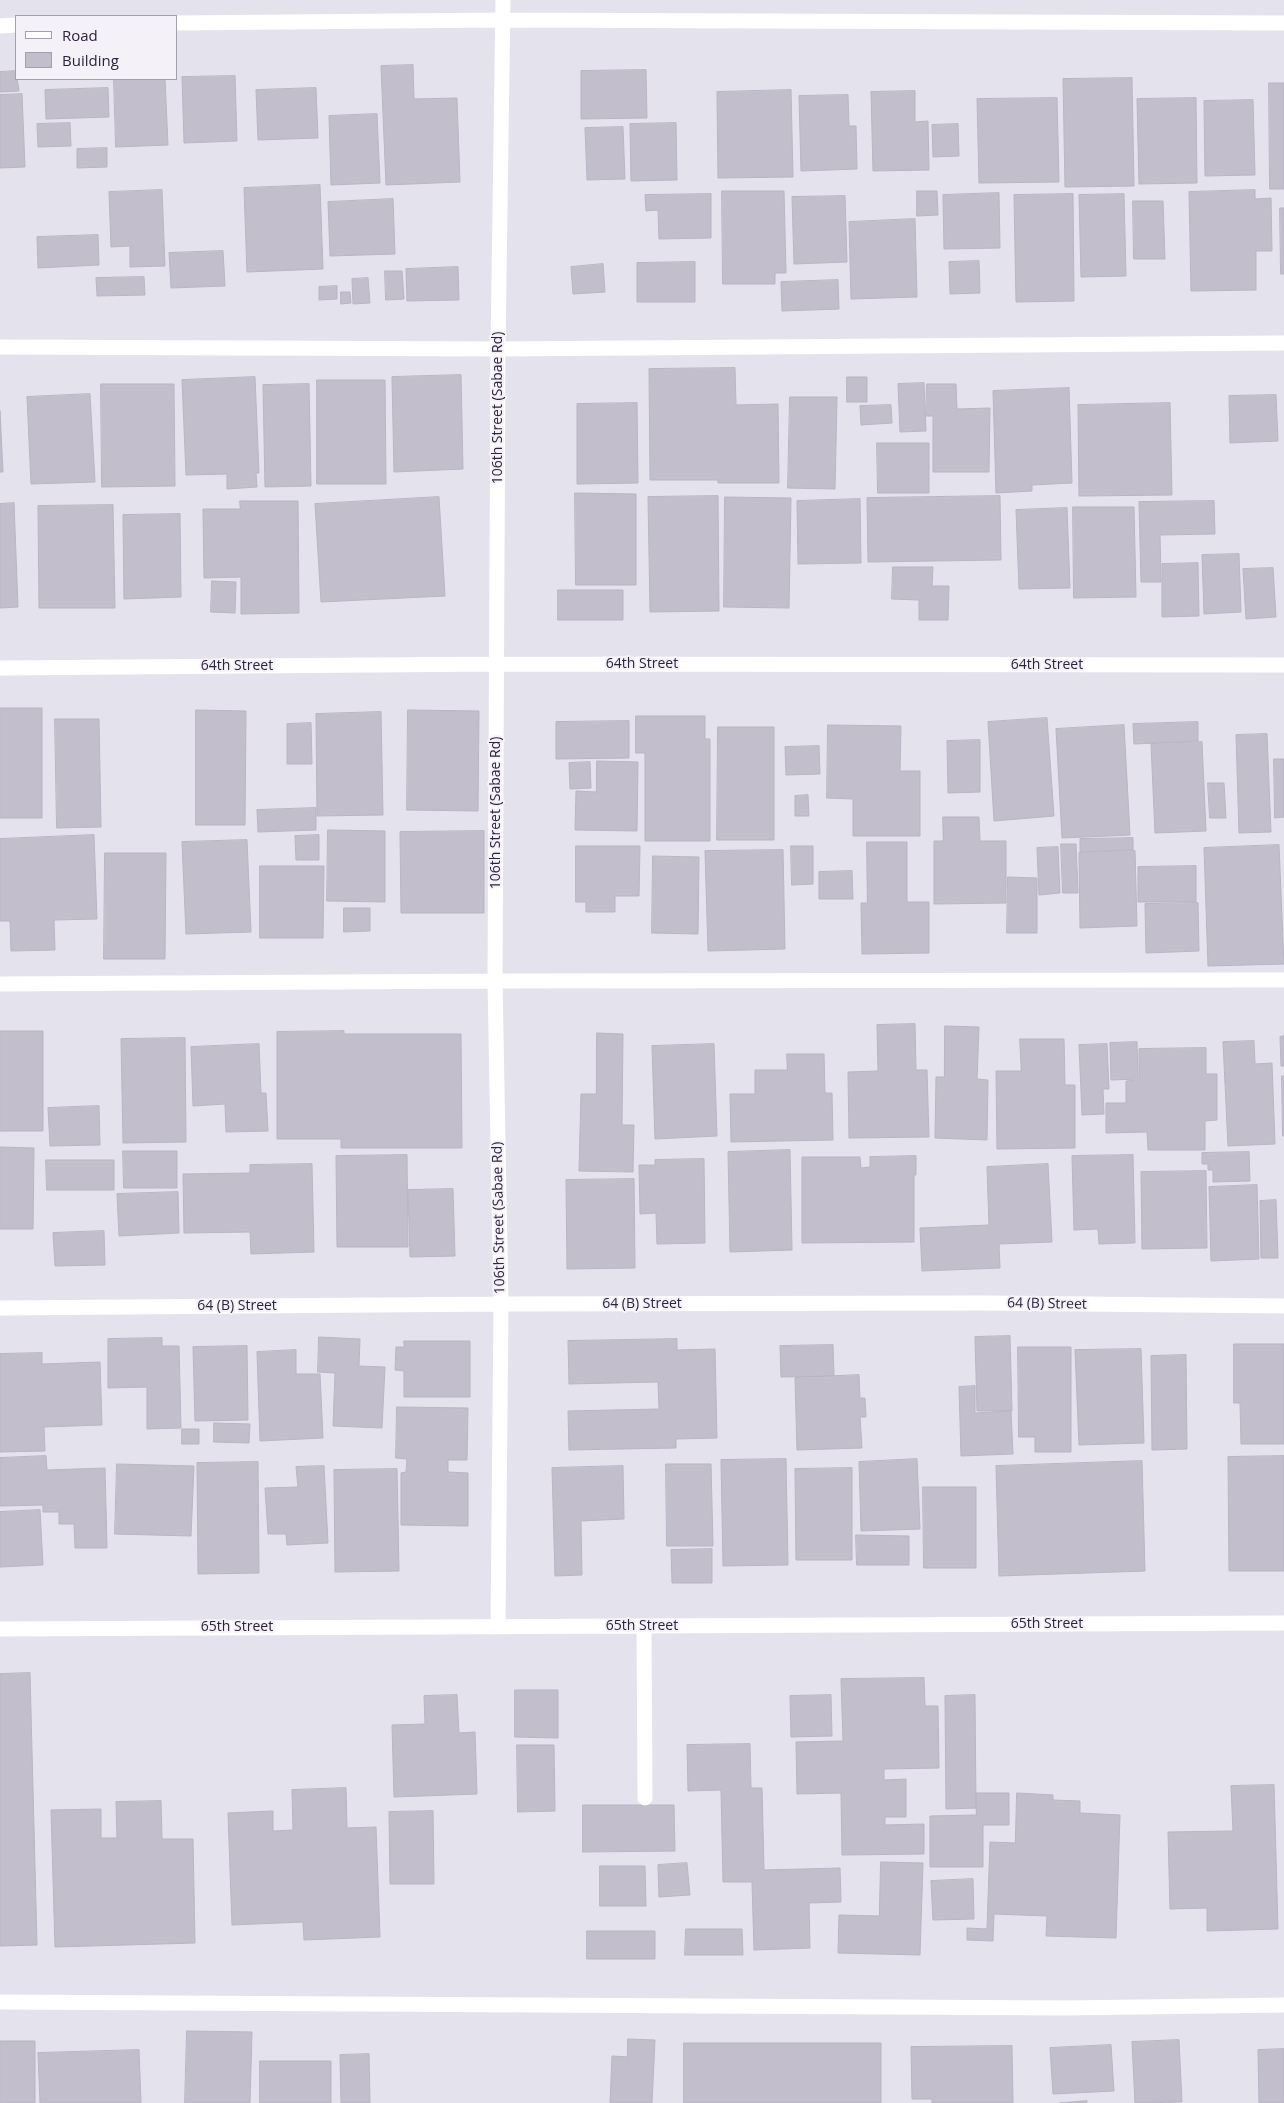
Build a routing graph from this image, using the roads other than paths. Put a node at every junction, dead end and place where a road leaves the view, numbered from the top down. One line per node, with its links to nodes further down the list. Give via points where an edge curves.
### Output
1 (503, 0): 2 (street, 106th Street (Sabae Rd))
2 (503, 20): 3 (street); 4 (street); 9 (street, 106th Street (Sabae Rd))
3 (1284, 23)
4 (178, 24)
5 (15, 25): 6 (street)
6 (0, 26)
7 (1284, 343): 9 (street)
8 (0, 347): 9 (street)
9 (498, 349): 10 (street, 106th Street (Sabae Rd))
10 (497, 664): 11 (street, 64th Street); 12 (street, 64th Street); 14 (street, 106th Street (Sabae Rd))
11 (1284, 665)
12 (0, 668)
13 (1284, 980): 14 (street)
14 (495, 981): 15 (street); 16 (street, 106th Street (Sabae Rd))
15 (0, 984)
16 (501, 1304): 17 (street, 64 (B) Street); 18 (street, 64 (B) Street); 20 (street, 106th Street (Sabae Rd))
17 (1284, 1306)
18 (0, 1308)
19 (1284, 1624): 21 (street, 65th Street)
20 (498, 1626): 21 (street, 65th Street); 22 (street, 65th Street)
21 (644, 1626): 23 (street)
22 (0, 1629)
23 (645, 1798)
24 (0, 2002): 25 (street, via 1056,2008)
25 (1284, 2005)

